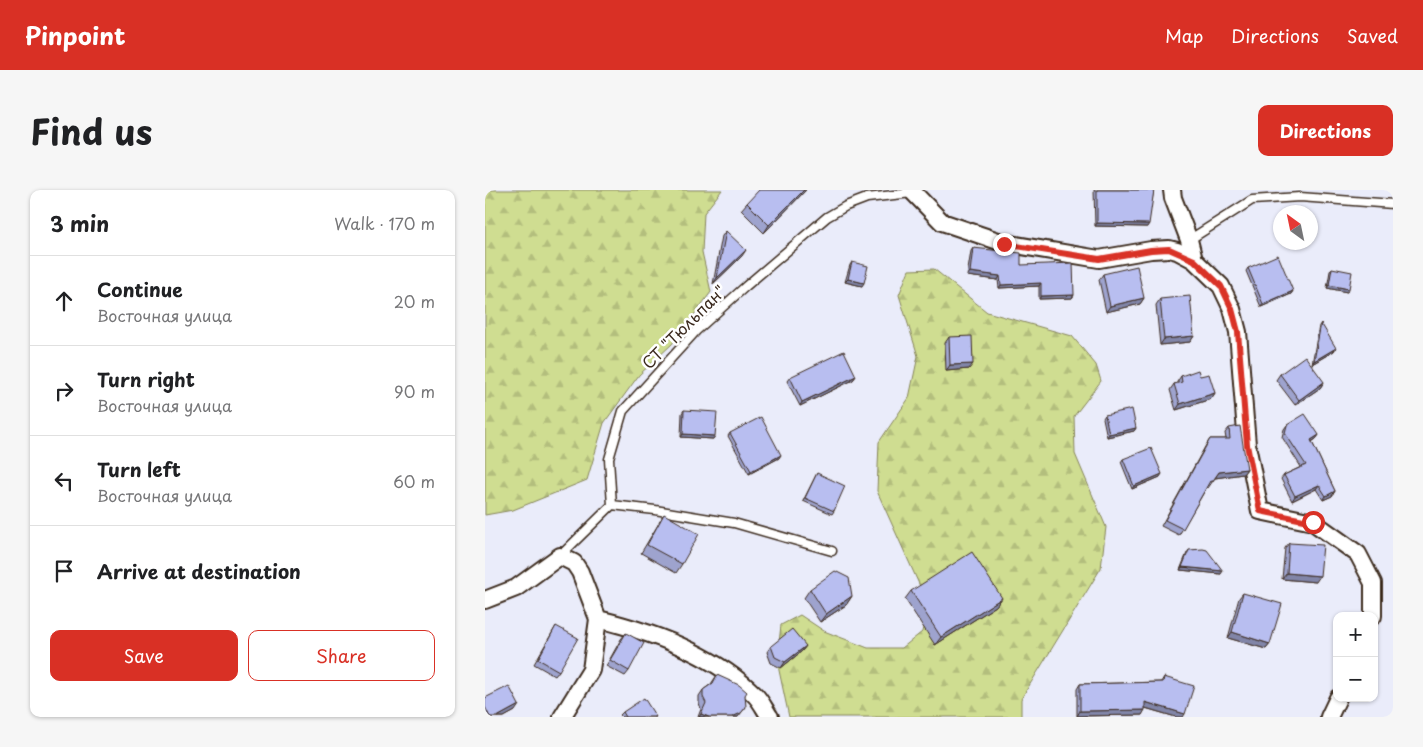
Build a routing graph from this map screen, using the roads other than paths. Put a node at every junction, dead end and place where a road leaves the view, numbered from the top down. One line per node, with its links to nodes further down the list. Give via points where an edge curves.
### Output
1 (1173, 190): 4 (street)
2 (913, 191): 5 (street, via 942,222 1004,244 1099,259 1169,249); 6 (lane, СТ "Тюльпан", via 867,198 827,217 696,331 623,411 609,459)
3 (1393, 204): 4 (lane, via 1300,196 1252,200)
4 (1189, 240): 5 (street)
5 (1194, 260): 10 (street, via 1221,286 1232,309 1238,332 1247,445 1260,511 1313,522 1358,554 1373,583)
6 (612, 505): 7 (lane, via 734,523); 8 (lane)
7 (832, 551)
8 (561, 556): 9 (street, via 516,588); 11 (street, via 574,563 580,572)
9 (485, 600)
10 (1373, 612)
11 (598, 619): 13 (street, via 591,670); 14 (street, via 678,646 724,669 756,696)
12 (1336, 702): 15 (street)
13 (562, 717)
14 (770, 717)
15 (1329, 717)

